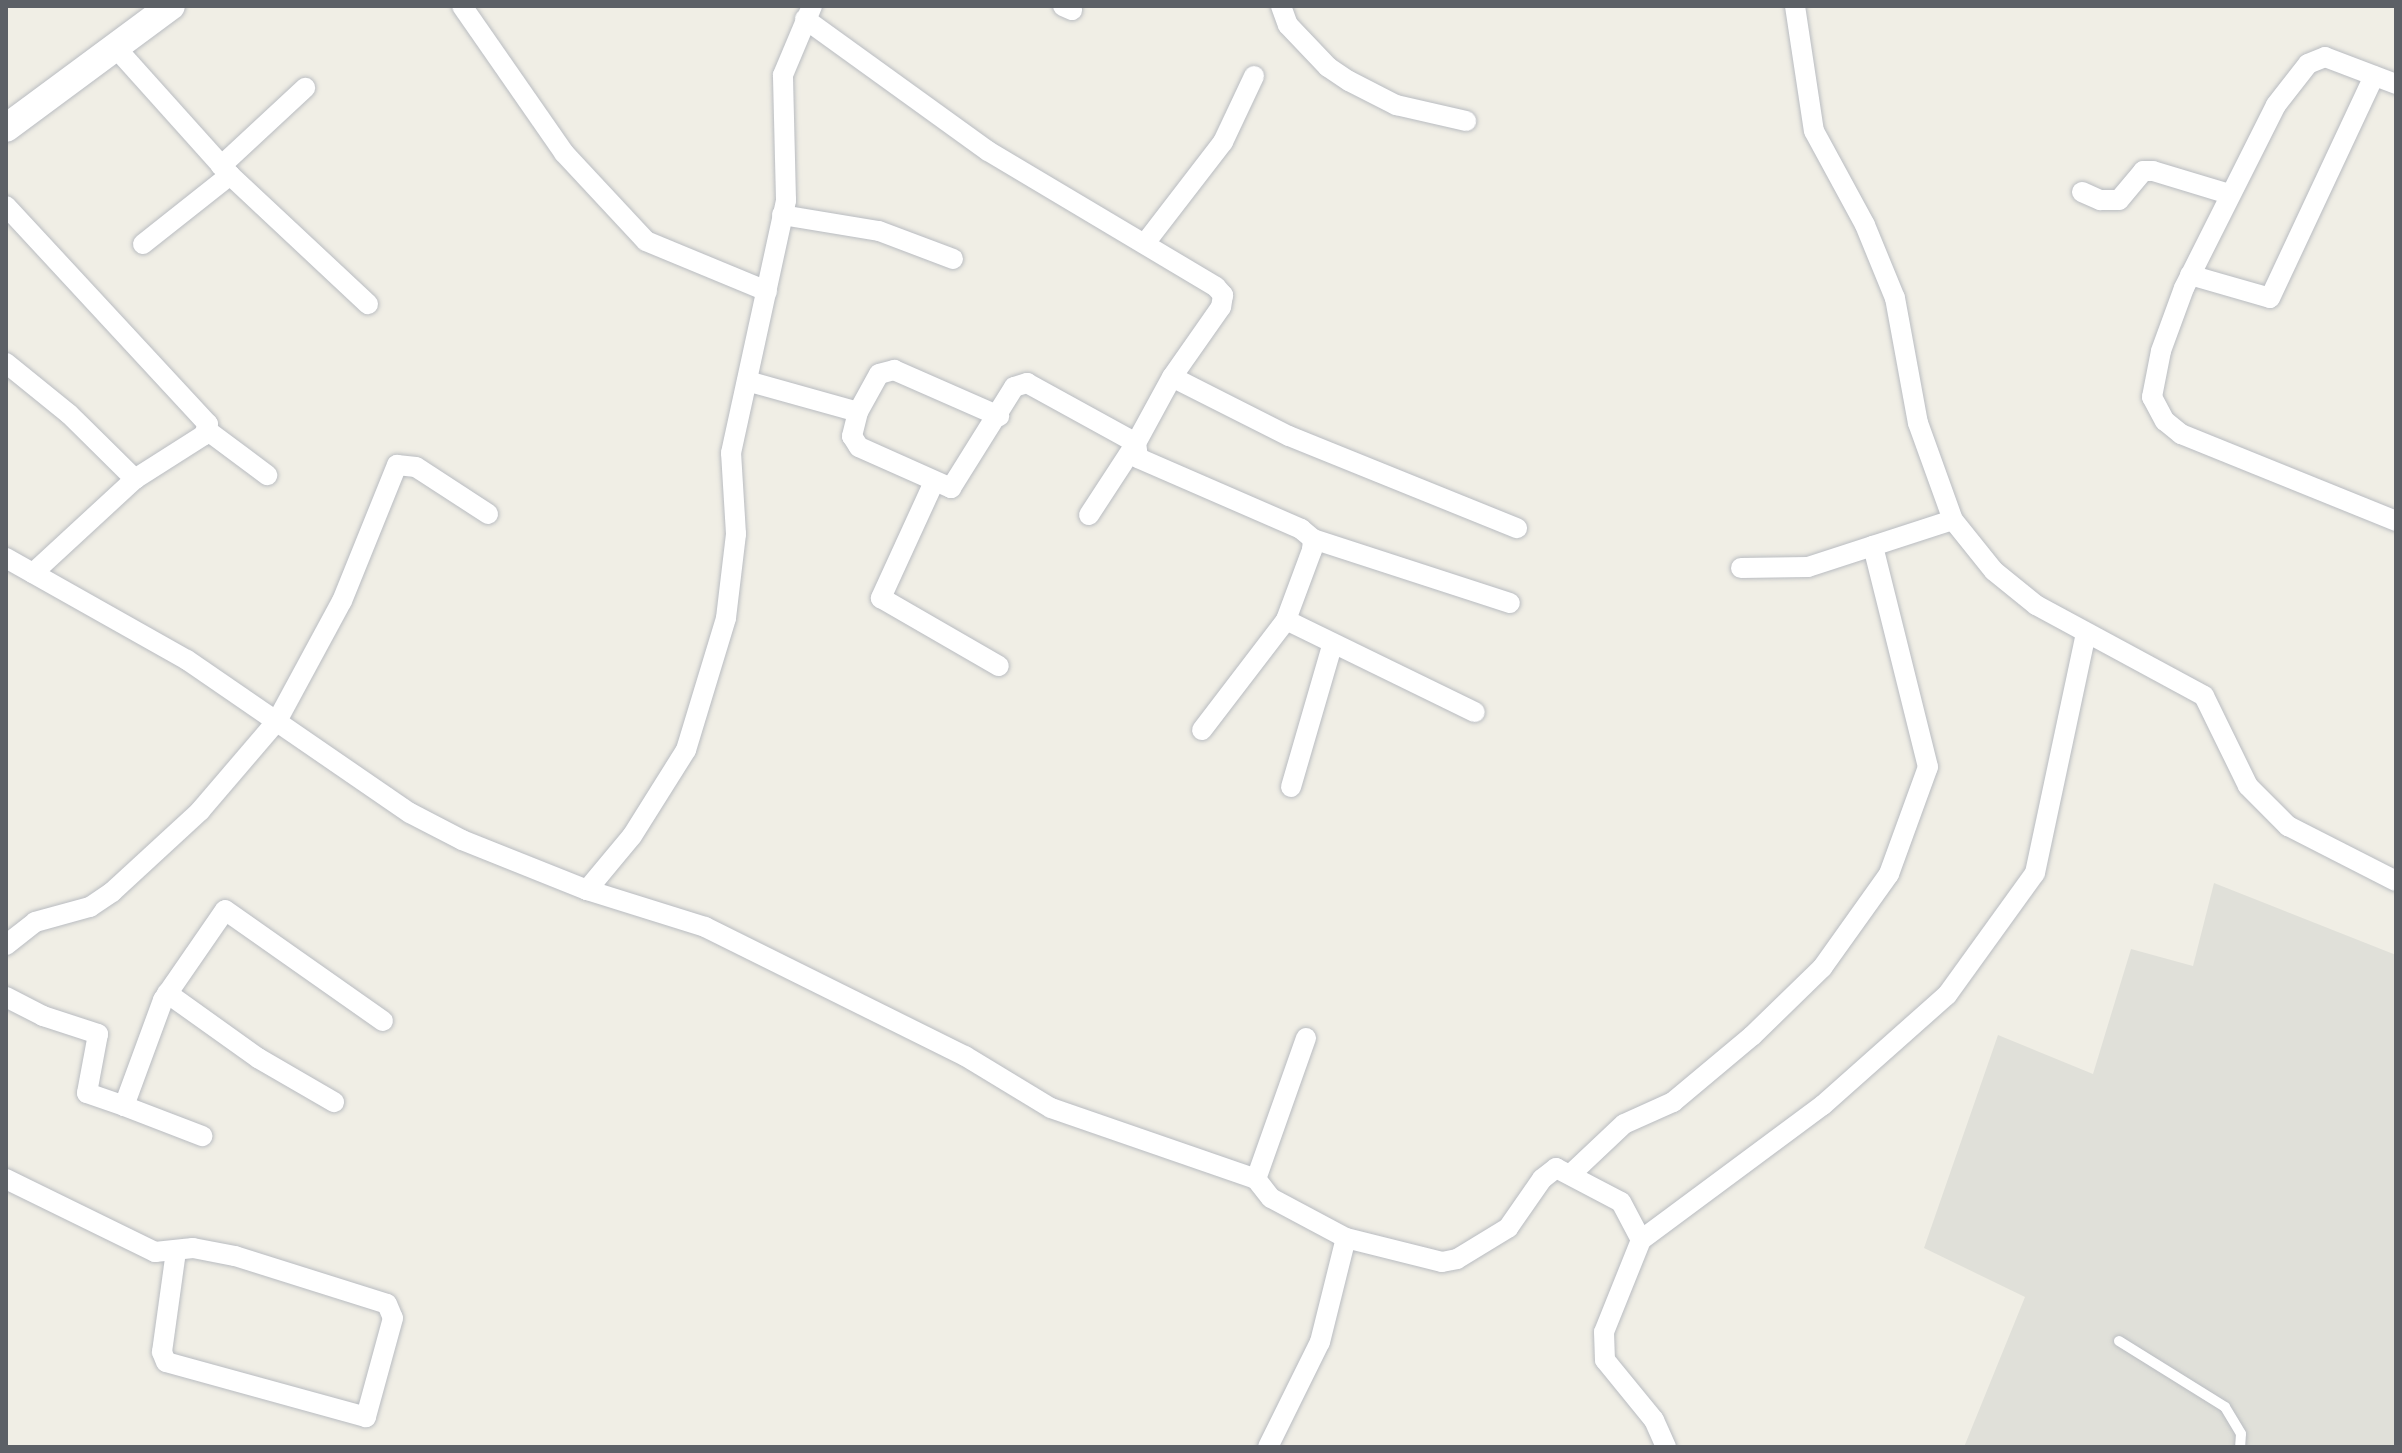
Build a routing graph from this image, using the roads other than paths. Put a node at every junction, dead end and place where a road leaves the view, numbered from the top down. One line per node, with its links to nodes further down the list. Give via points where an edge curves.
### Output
1 (171, 6): 6 (main road)
2 (462, 6): 22 (street, via 564,153 646,241)
3 (1281, 6): 11 (street, via 1288,25 1349,81 1396,105)
4 (1795, 6): 36 (street, via 1814,131 1865,225 1895,298 1918,423)
5 (808, 13): 17 (street, via 782,90 787,177); 18 (street, via 988,151)
6 (116, 48): 12 (main road); 13 (street)
7 (1254, 76): 18 (street, via 1223,142)
8 (2374, 76): 9 (street); 15 (street, via 2325,57 2308,64 2276,105); 21 (street, via 2270,298)
9 (2396, 84)
10 (305, 88): 13 (street)
11 (1466, 121)
12 (6, 128)
13 (226, 170): 19 (street); 23 (street)
14 (2082, 192): 15 (street, via 2100,200 2119,200 2143,171 2153,171)
15 (2229, 194): 21 (street)
16 (6, 206): 29 (street, via 202,415)
17 (782, 215): 20 (street, via 879,231); 22 (street)
18 (1146, 242): 25 (street, via 1223,295)
19 (143, 244)
20 (953, 259)
21 (2190, 275): 37 (street, via 2153,387 2155,408 2165,421 2181,434)
22 (767, 291): 26 (street)
23 (368, 304)
24 (6, 363): 32 (street, via 69,414)
25 (1172, 377): 30 (street); 38 (street, via 1289,436)
26 (747, 381): 27 (street); 54 (street, via 731,453 736,534 726,618 693,731 632,836)
27 (858, 412): 28 (street, via 885,370); 33 (street, via 852,436 859,447)
28 (999, 416): 30 (street, via 1014,387 1027,383); 33 (street, via 957,485)
29 (208, 431): 31 (street); 32 (street)
30 (1136, 443): 35 (street); 39 (street, via 1138,458 1149,466 1301,529)
31 (267, 475)
32 (135, 479): 43 (street)
33 (934, 482): 48 (street, via 881,598)
34 (488, 514): 50 (street, via 416,467 397,465 342,601)
35 (1089, 515)
36 (1953, 520): 40 (street); 46 (street, via 1994,571 2036,605)
37 (2396, 521)
38 (1517, 528)
39 (1313, 539): 44 (street); 45 (street)
40 (1873, 546): 42 (street, via 1808,567); 63 (street, via 1928,767 1889,874 1822,968 1752,1036 1673,1102 1624,1124)
41 (6, 558): 43 (street)
42 (1741, 568)
43 (33, 573): 50 (street, via 187,660)
44 (1510, 603)
45 (1286, 620): 47 (street); 51 (street)
46 (2086, 634): 53 (street, via 2204,696 2248,786 2265,806 2288,826); 67 (street, via 2035,873 1947,995 1823,1105)
47 (1332, 646): 49 (street); 52 (street)
48 (999, 666)
49 (1475, 712)
50 (277, 721): 54 (street, via 410,813 506,861); 55 (street, via 200,811 112,892 72,915 35,922)
51 (1202, 730)
52 (1291, 787)
53 (2396, 881)
54 (587, 890): 65 (street, via 705,927 965,1056 1051,1108)
55 (6, 945)
56 (167, 993): 58 (street, via 221,913 231,910); 60 (street, via 258,1058); 61 (street)
57 (6, 997): 61 (street, via 98,1034 87,1093)
58 (383, 1021)
59 (1306, 1038): 65 (street)
60 (334, 1102)
61 (124, 1106): 62 (street)
62 (202, 1136)
63 (1572, 1173): 66 (street, via 1556,1168 1542,1179 1508,1228 1457,1259 1442,1262); 67 (street, via 1621,1202)
64 (6, 1179): 68 (street, via 148,1250)
65 (1256, 1179): 66 (street, via 1271,1198)
66 (1346, 1238): 70 (street, via 1320,1342)
67 (1641, 1240): 71 (street, via 1604,1332 1605,1360 1654,1420)
68 (176, 1251): 68 (street, via 162,1352 166,1362 366,1417 393,1318 391,1307 235,1256 193,1248)
69 (2119, 1341): 72 (lane, via 2225,1407 2241,1434)
70 (1268, 1447)
71 (1666, 1447)
72 (2240, 1447)

